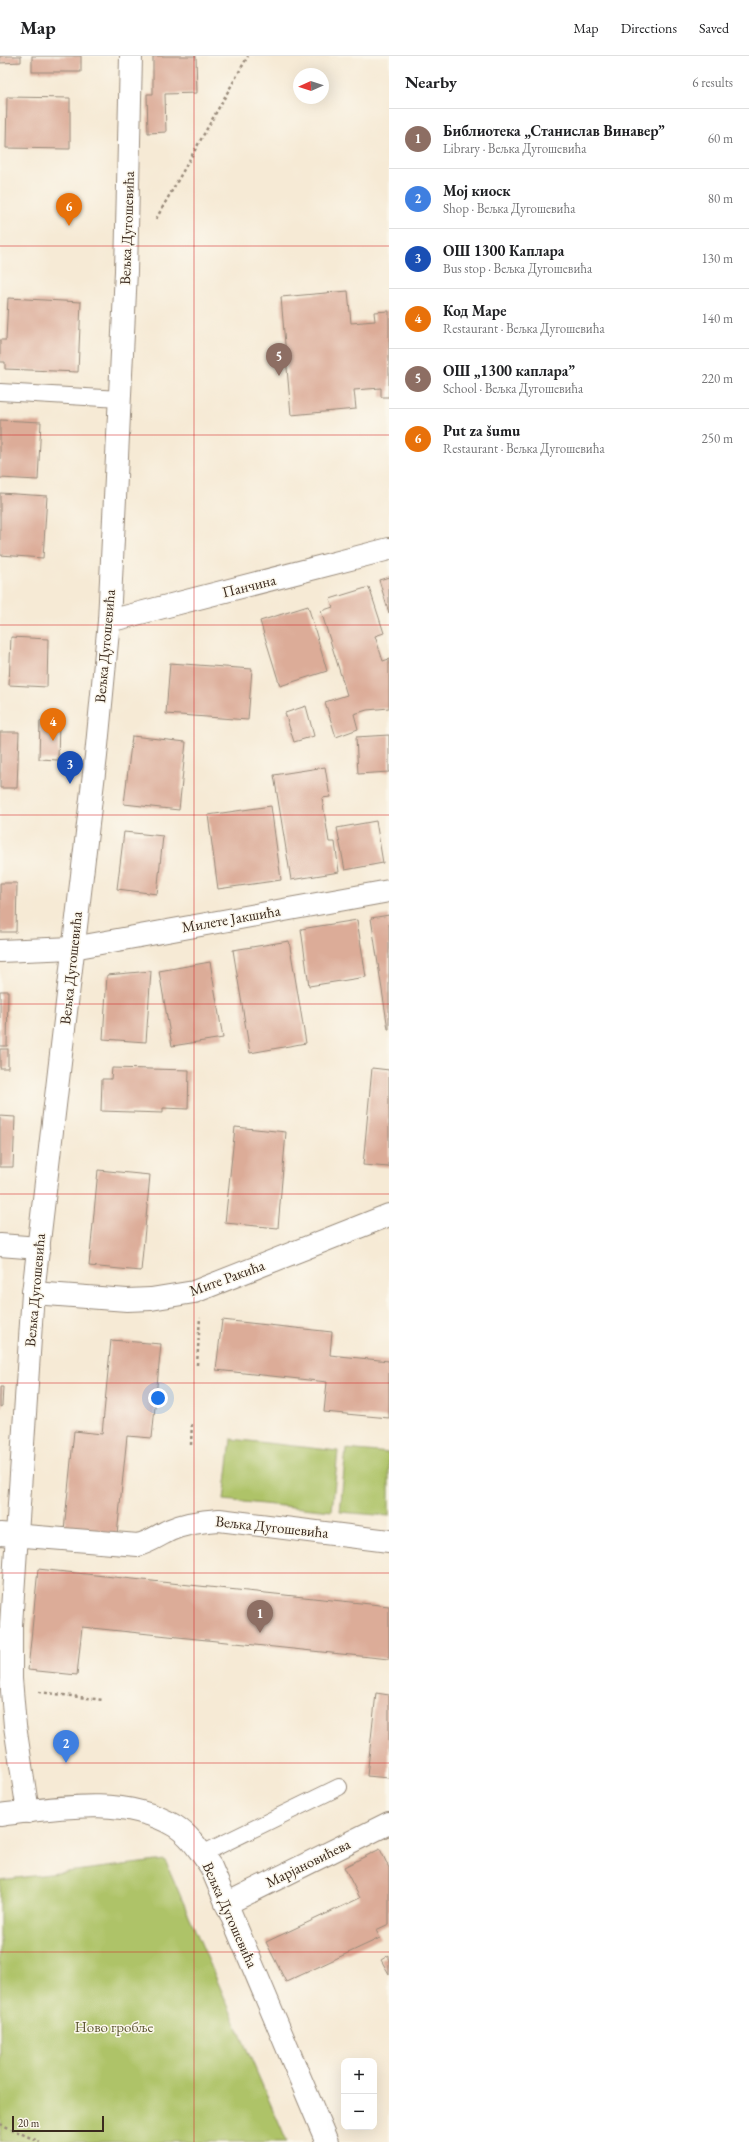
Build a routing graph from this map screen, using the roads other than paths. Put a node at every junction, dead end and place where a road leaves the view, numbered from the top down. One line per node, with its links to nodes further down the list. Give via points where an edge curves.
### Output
1 (131, 56): 3 (street, Вељка Дугошевића)
2 (0, 392): 3 (lane)
3 (120, 399): 5 (street, Вељка Дугошевића)
4 (389, 549): 5 (street, Панчина)
5 (108, 621): 7 (street, Вељка Дугошевића, via 96,756)
6 (389, 891): 7 (street, Милете Јакшића)
7 (73, 948): 8 (street, Милете Јакшића); 11 (street, Вељка Дугошевића)
8 (0, 951)
9 (389, 1216): 12 (street, Мите Ракића, via 194,1292 127,1300)
10 (0, 1245): 11 (street)
11 (39, 1248): 12 (street, Вељка Дугошевића)
12 (33, 1293): 13 (street, Вељка Дугошевића)
13 (8, 1535): 14 (street, Вељка Дугошевића, via 138,1545 183,1525 219,1520); 16 (street, Вељка Дугошевића, via 11,1679)
14 (389, 1541)
15 (339, 1787): 19 (lane)
16 (28, 1812): 17 (street); 19 (street, Вељка Дугошевића, via 77,1806 120,1808 150,1815 176,1827)
17 (0, 1815)
18 (389, 1823): 20 (street, Марјановићева)
19 (202, 1854): 20 (street, Вељка Дугошевића, via 211,1867)
20 (226, 1904): 21 (street, Вељка Дугошевића)
21 (327, 2142)

